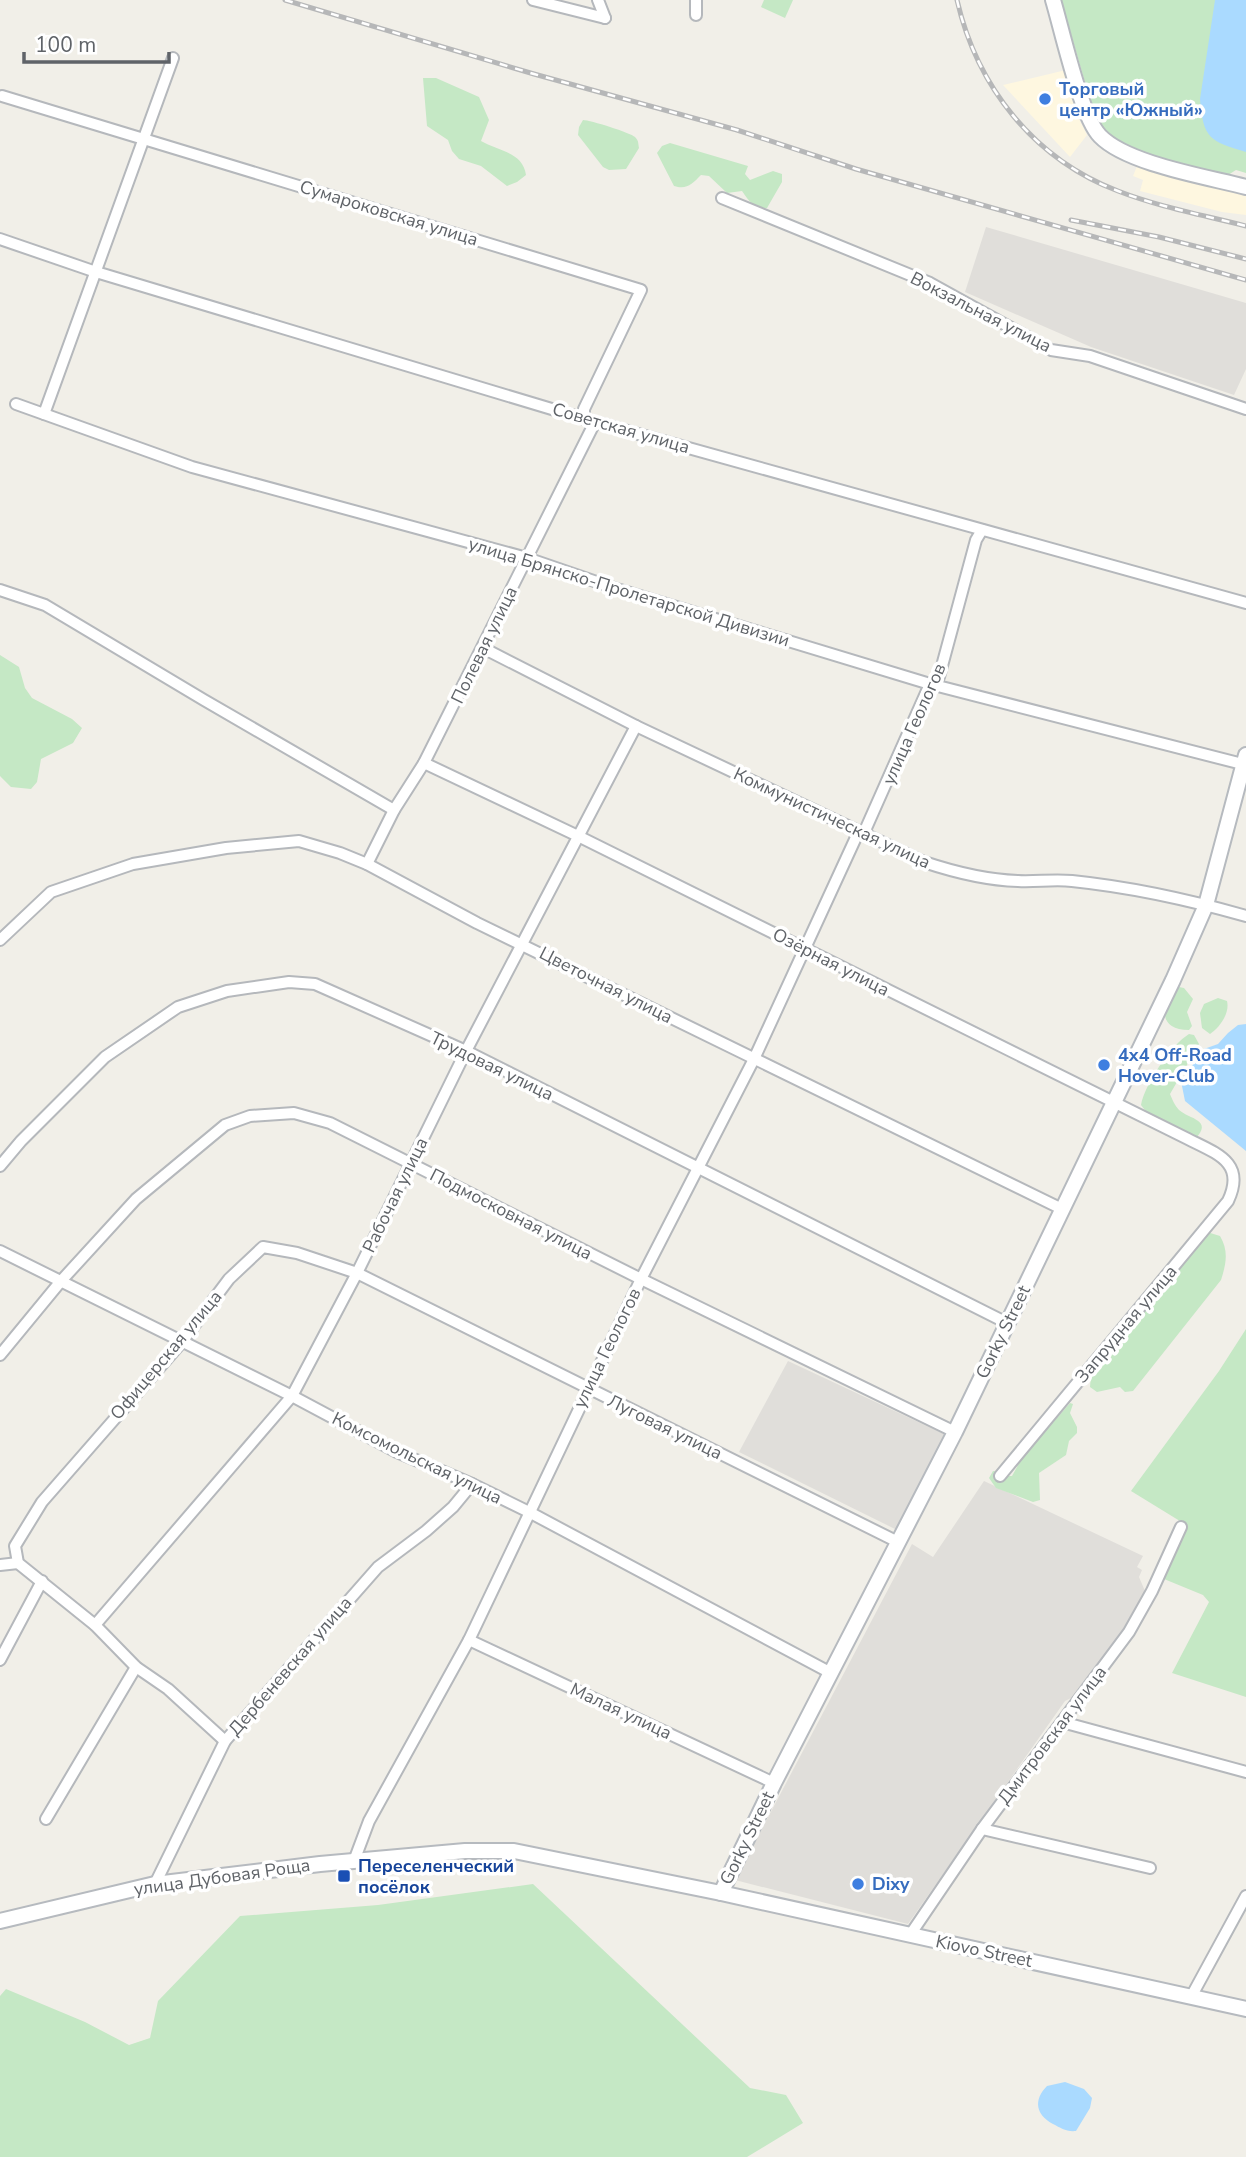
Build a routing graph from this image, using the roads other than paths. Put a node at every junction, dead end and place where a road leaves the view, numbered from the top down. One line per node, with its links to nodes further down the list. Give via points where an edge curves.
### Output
1 (533, 0): 2 (street, via 605,18)
2 (598, 0)
3 (696, 0): 5 (street)
4 (1052, 0): 9 (street, via 1086,113 1100,136 1140,159)
5 (696, 15)
6 (173, 58): 8 (street)
7 (2, 96): 8 (street, Сумароковская улица)
8 (144, 139): 12 (street); 16 (street, Сумароковская улица, via 640,290 584,409)
9 (1246, 187)
10 (722, 198): 14 (street, Вокзальная улица, via 930,283 1051,350 1090,356)
11 (0, 239): 12 (street, Советская улица)
12 (96, 272): 15 (street); 16 (street, Советская улица)
13 (16, 404): 15 (street, улица Брянско-Пролетарской Дивизии)
14 (1246, 409)
15 (44, 414): 18 (street, улица Брянско-Пролетарской Дивизии, via 192,467)
16 (589, 420): 17 (street, Советская улица); 18 (street, Полевая улица)
17 (982, 530): 20 (street, Советская улица); 22 (street, улица Геологов, via 940,677)
18 (527, 558): 21 (street, Полевая улица); 22 (street, улица Брянско-Пролетарской Дивизии)
19 (0, 590): 26 (street, via 46,605)
20 (1246, 603)
21 (483, 648): 23 (street, Коммунистическая улица); 25 (street, Полевая улица)
22 (930, 684): 24 (street, улица Брянско-Пролетарской Дивизии); 27 (street, улица Геологов)
23 (636, 726): 27 (street, Коммунистическая улица); 28 (street, Рабочая улица)
24 (1245, 761): 30 (street, Gorky Street)
25 (424, 763): 26 (street, Полевая улица); 28 (street, Озёрная улица)
26 (394, 810): 29 (street, Полевая улица)
27 (861, 834): 30 (street, Коммунистическая улица, via 950,871 1018,881 1070,880); 34 (street, улица Геологов)
28 (578, 836): 33 (street, Рабочая улица); 34 (street, Озёрная улица)
29 (367, 864): 32 (street, Цветочная улица, via 299,841 133,864 51,892); 33 (street, Цветочная улица)
30 (1206, 905): 31 (street, Коммунистическая улица); 37 (street, Gorky Street)
31 (1246, 916)
32 (0, 940)
33 (523, 943): 35 (street, Рабочая улица); 36 (street, Цветочная улица)
34 (805, 949): 36 (street, улица Геологов); 37 (street, Озёрная улица)
35 (466, 1051): 38 (street, Рабочая улица); 40 (street, Трудовая улица, via 315,984 289,982 227,991 178,1007 105,1057); 41 (street, Трудовая улица)
36 (754, 1059): 41 (street, улица Геологов); 42 (street, Цветочная улица)
37 (1113, 1103): 39 (street, Озёрная улица); 42 (street, Gorky Street)
38 (411, 1164): 44 (street, Рабочая улица); 45 (street, Подмосковная улица); 46 (street, Подмосковная улица, via 318,1120 294,1113 250,1116 225,1125 136,1199)
39 (1235, 1166): 53 (street, Запрудная улица, via 1239,1180 1232,1195)
40 (0, 1167)
41 (698, 1168): 45 (street, улица Геологов); 47 (street, Трудовая улица)
42 (1062, 1209): 47 (street, Gorky Street)
43 (0, 1251): 46 (street, Комсомольская улица)
44 (357, 1273): 48 (street, Офицерская улица, via 263,1247 229,1279); 50 (street, Луговая улица); 51 (street, Рабочая улица)
45 (641, 1279): 50 (street, улица Геологов); 52 (street, Подмосковная улица)
46 (61, 1281): 48 (street, Комсомольская улица); 49 (street, Подмосковная улица)
47 (1007, 1323): 52 (street, Gorky Street)
48 (181, 1343): 51 (street, Комсомольская улица); 58 (street, Офицерская улица, via 42,1502 15,1545)
49 (0, 1354)
50 (588, 1388): 55 (street, улица Геологов); 57 (street, Луговая улица)
51 (292, 1396): 54 (street, Комсомольская улица, via 397,1452); 61 (street, Рабочая улица)
52 (955, 1432): 57 (street, Gorky Street)
53 (1000, 1476)
54 (472, 1484): 55 (street, Комсомольская улица); 67 (street, Дербеневская улица, via 426,1531 378,1567)
55 (529, 1512): 62 (street, улица Геологов); 65 (street, Комсомольская улица)
56 (1181, 1527): 66 (street, Дмитровская улица, via 1129,1632)
57 (898, 1542): 65 (street, Gorky Street)
58 (18, 1563): 59 (street); 60 (street)
59 (0, 1564)
60 (42, 1581): 61 (street); 63 (street)
61 (95, 1625): 64 (street)
62 (469, 1640): 69 (street, Малая улица); 72 (street, улица Геологов, via 369,1821)
63 (0, 1660)
64 (136, 1667): 67 (street, via 168,1689); 70 (street)
65 (831, 1673): 69 (street, Gorky Street)
66 (1062, 1722): 68 (street); 71 (street, Дмитровская улица)
67 (225, 1741): 74 (street, Дербеневская улица)
68 (1246, 1772)
69 (774, 1783): 75 (street, Gorky Street)
70 (46, 1819)
71 (982, 1829): 73 (street); 78 (street, Дмитровская улица)
72 (354, 1861): 74 (street, улица Дубовая Роща); 75 (street, улица Дубовая Роща, via 514,1851)
73 (1150, 1868)
74 (155, 1884): 77 (street, улица Дубовая Роща)
75 (721, 1893): 78 (street, Kiovo Street)
76 (1246, 1896): 79 (street)
77 (0, 1921)
78 (910, 1935): 79 (street, Kiovo Street)
79 (1191, 1997): 80 (street, Kiovo Street)
80 (1246, 2009)

